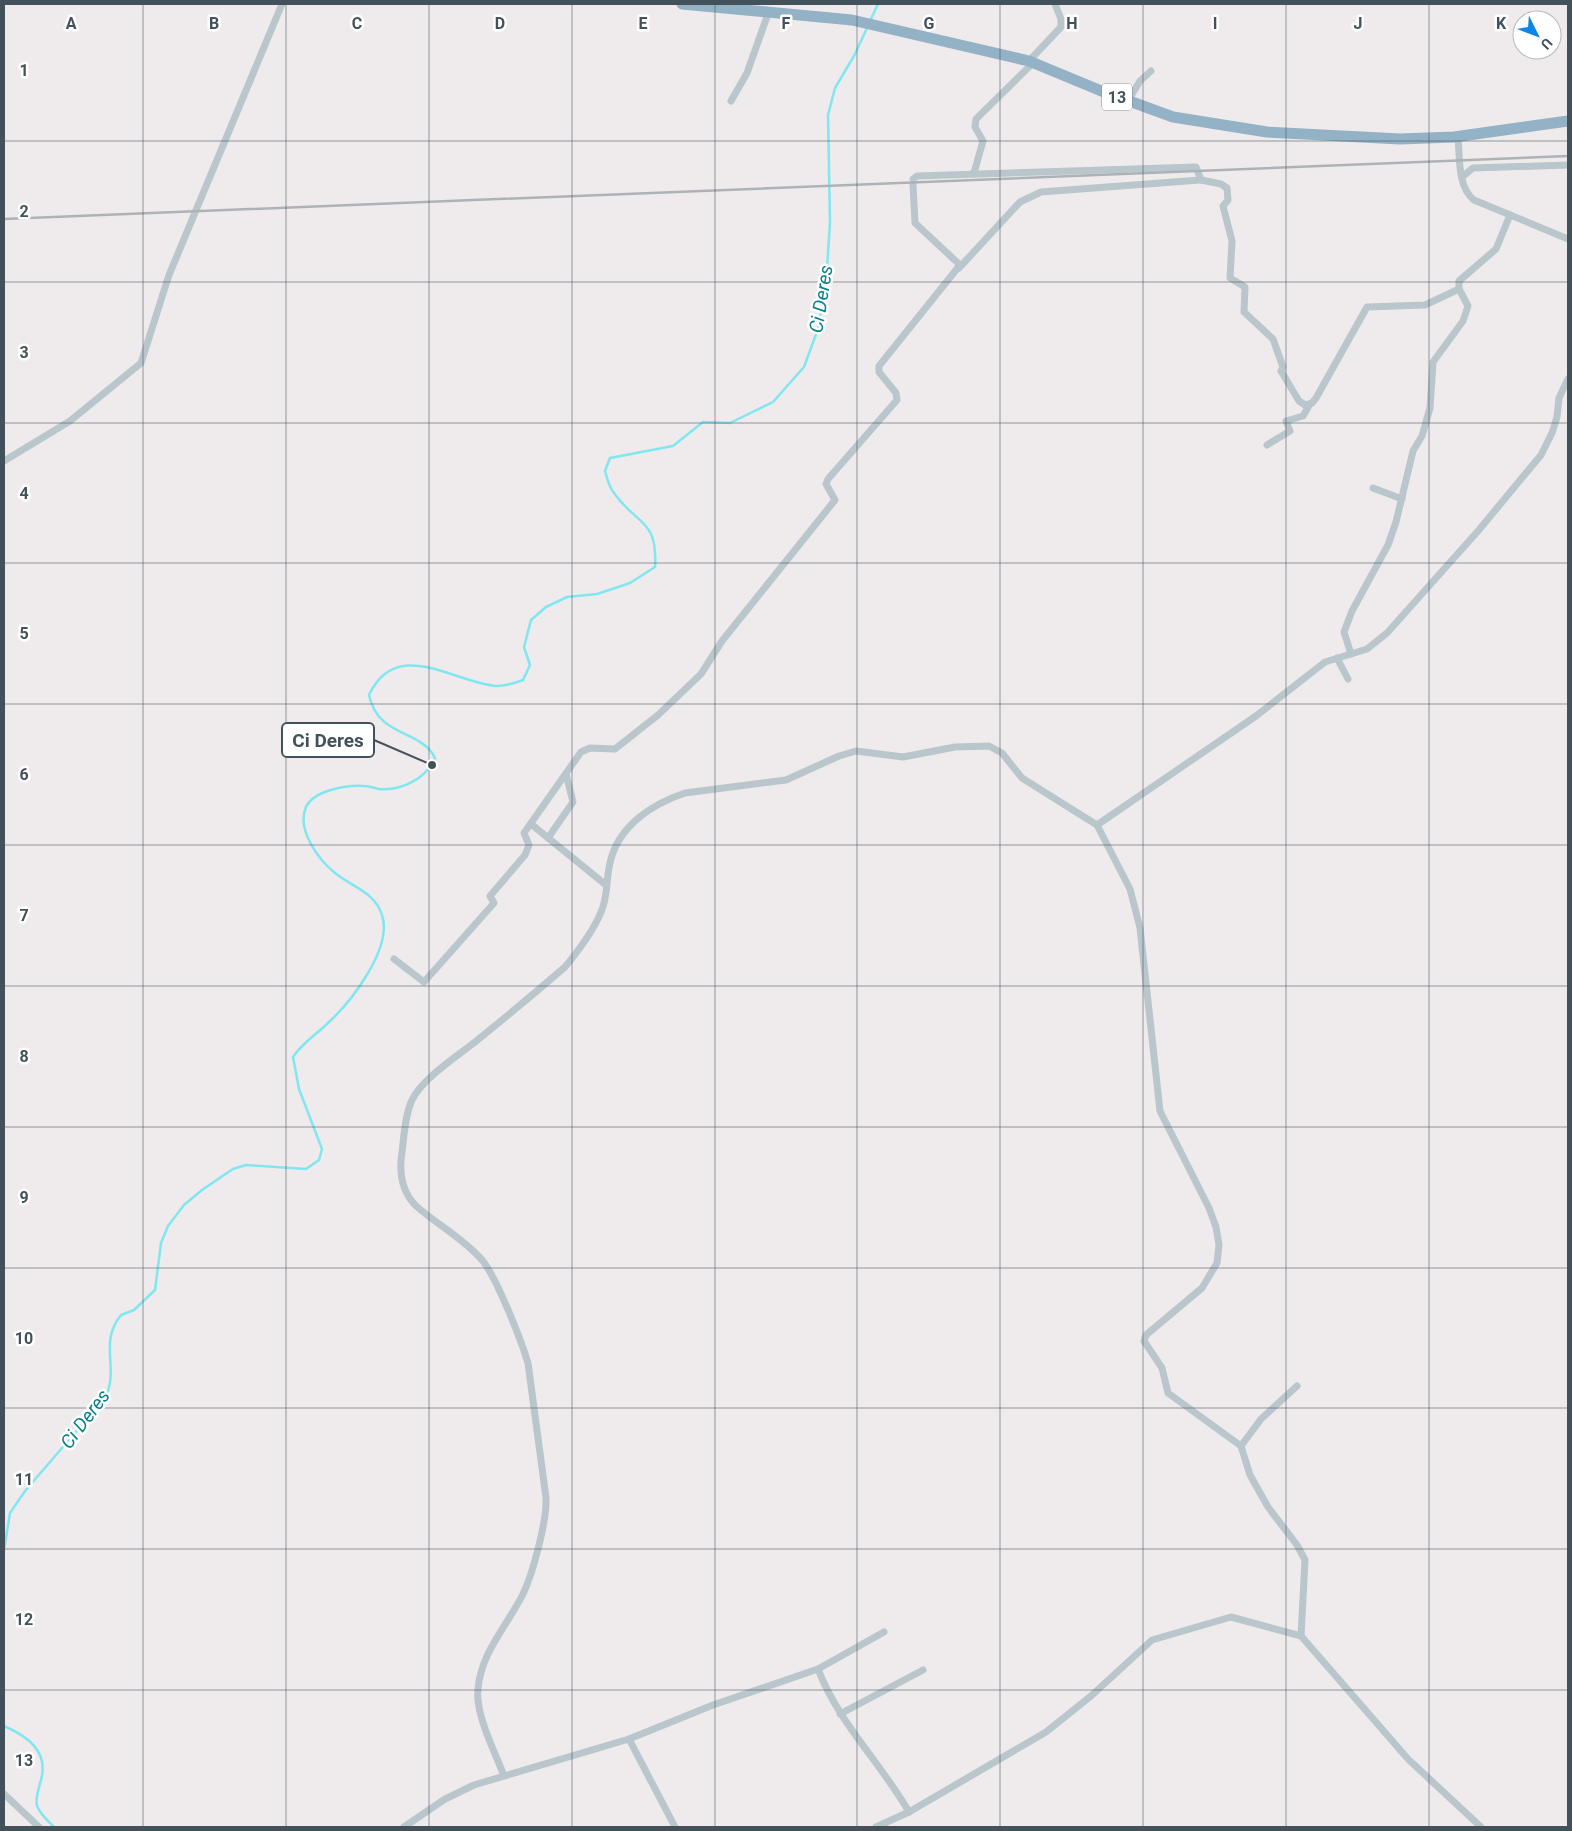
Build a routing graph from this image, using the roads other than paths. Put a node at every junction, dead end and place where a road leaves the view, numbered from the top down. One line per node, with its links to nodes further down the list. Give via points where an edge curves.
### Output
1 (282, 4): 22 (street, via 169,275 141,363 70,421)
2 (682, 4): 4 (highway, 13)
3 (1055, 4): 5 (street, via 1061,27)
4 (769, 11): 5 (highway, 13, via 852,20); 7 (street, via 747,74)
5 (1031, 62): 8 (highway, 13); 12 (street, via 976,119 975,127 983,141)
6 (1151, 70): 8 (street)
7 (731, 101)
8 (1128, 101): 10 (highway, 13, via 1173,117 1268,132 1380,138)
9 (1568, 121): 10 (highway, 13)
10 (1458, 137): 13 (street)
11 (1568, 165): 13 (street, via 1473,168)
12 (974, 173): 14 (street, via 1194,166 1198,168); 17 (street, via 917,176 913,182 915,223 959,262)
13 (1462, 177): 15 (street, via 1468,196)
14 (1200, 180): 17 (street, via 1041,192 1020,202); 20 (street, via 1226,188 1228,200 1223,208 1232,240 1230,278 1245,287 1244,312 1273,339 1283,367 1281,371 1299,402)
15 (1510, 215): 16 (street); 18 (street, via 1496,249 1459,281)
16 (1568, 239)
17 (958, 269): 28 (street, via 879,366 879,372 896,393 897,400 828,477 826,484 835,500 722,640 703,672 616,749 590,748 581,752)
18 (1459, 289): 20 (street, via 1425,305 1367,307); 24 (street, via 1468,306 1463,321 1433,362 1431,402 1422,436 1413,451)
19 (1568, 378): 25 (street, via 1559,398 1552,433 1541,455 1387,634 1366,649)
20 (1310, 404): 21 (street, via 1302,416 1286,422 1290,431)
21 (1267, 446)
22 (4, 461)
23 (1373, 488): 24 (street)
24 (1402, 499): 25 (street, via 1388,545 1344,632)
25 (1351, 654): 26 (street)
26 (1337, 658): 27 (street); 30 (street, via 1313,670 1256,716)
27 (1348, 679)
28 (566, 774): 29 (street); 31 (street, via 573,802)
29 (531, 824): 31 (street); 33 (street, via 524,833 529,845 525,855 490,896 494,902 424,982)
30 (1097, 825): 32 (street, via 1022,778 1002,753 989,746 903,757 856,751 786,780 685,793 656,805 619,838 613,850); 35 (street, via 1130,890 1140,928 1160,1111 1209,1208 1219,1245 1217,1263 1202,1288 1146,1335 1144,1341 1162,1368 1171,1395)
31 (548, 838): 32 (street)
32 (606, 886): 42 (street, via 602,911 565,967 450,1062 412,1099 400,1163 401,1179 409,1198 487,1267 528,1363 546,1498 545,1517 523,1594 492,1644 478,1689 479,1708)
33 (394, 959)
34 (1297, 1386): 35 (street, via 1261,1419)
35 (1241, 1446): 37 (street, via 1250,1475 1305,1560)
36 (884, 1632): 38 (street)
37 (1301, 1636): 44 (street, via 1231,1617 1152,1640 1046,1732); 49 (street, via 1408,1759)
38 (818, 1669): 40 (street); 41 (street, via 713,1705)
39 (923, 1670): 40 (street)
40 (840, 1714): 44 (street, via 896,1788)
41 (629, 1739): 42 (street); 47 (street)
42 (504, 1776): 46 (street, via 459,1792)
43 (4, 1794): 45 (street)
44 (909, 1812): 48 (street)
45 (39, 1827)
46 (404, 1827)
47 (675, 1827)
48 (876, 1827)
49 (1481, 1827)

